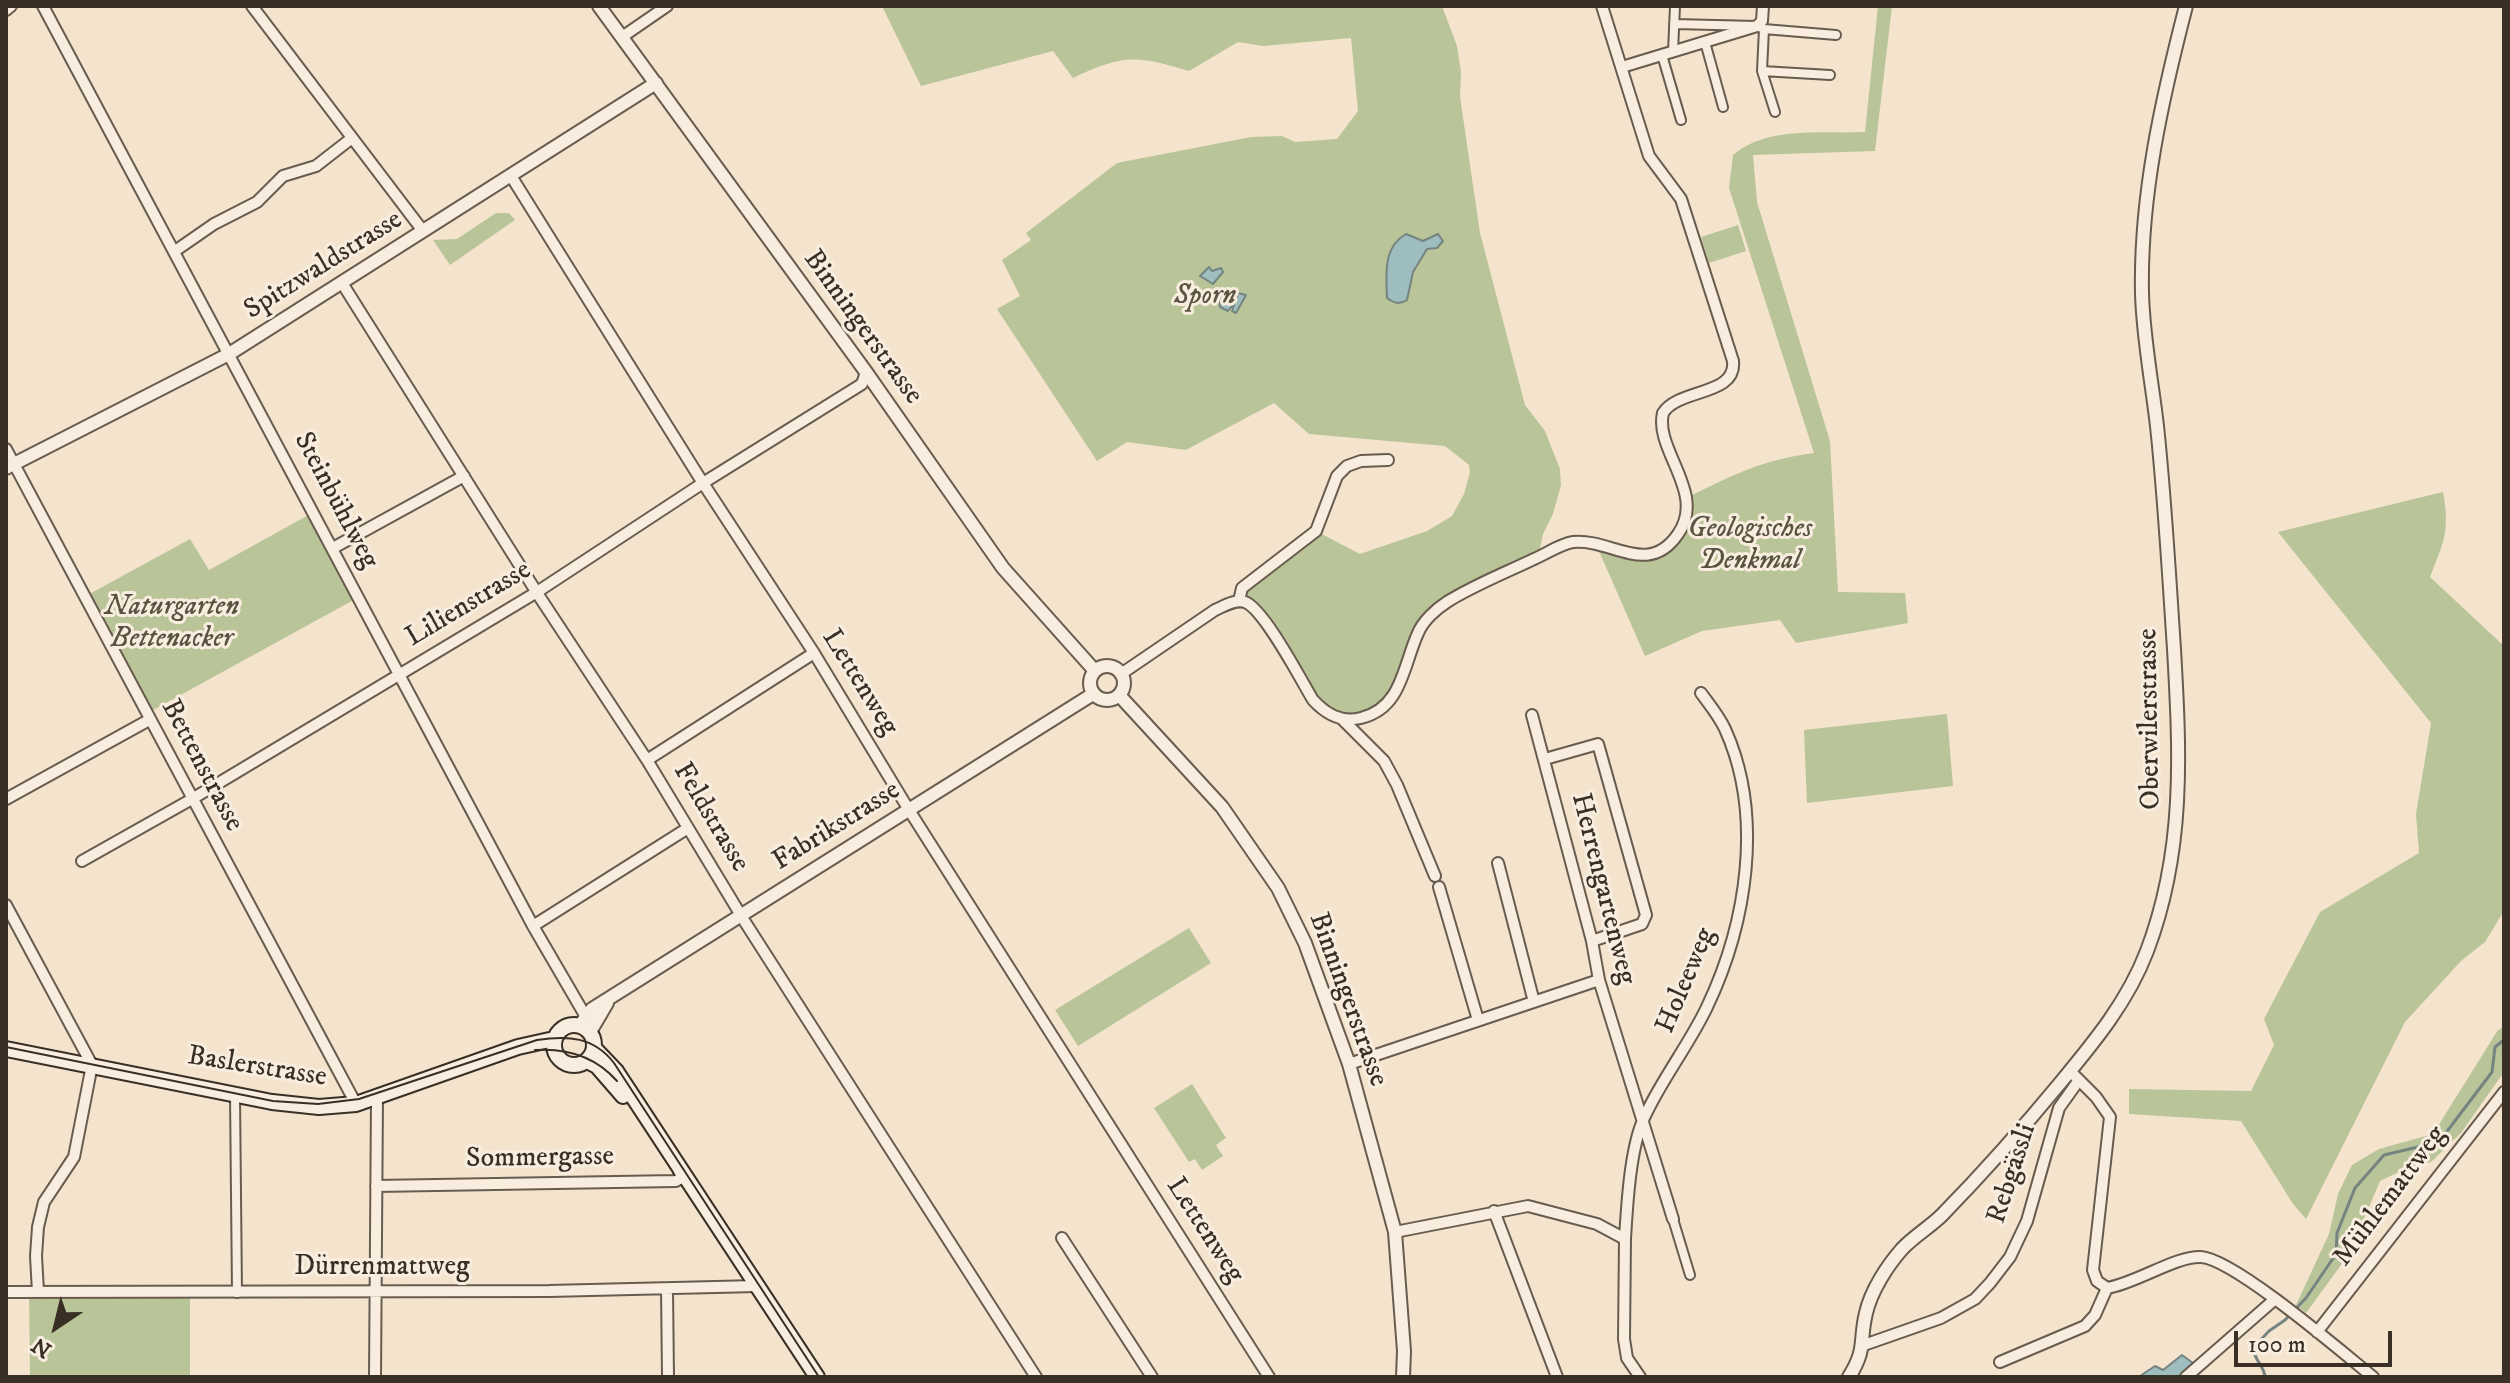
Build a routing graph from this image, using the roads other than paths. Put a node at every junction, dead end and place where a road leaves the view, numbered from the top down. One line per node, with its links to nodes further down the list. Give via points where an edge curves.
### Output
1 (11, 6): 10 (street)
2 (43, 6): 27 (street, Steinbühlweg)
3 (252, 6): 24 (street)
4 (599, 6): 14 (street, Binningerstrasse)
5 (667, 6): 14 (street)
6 (1602, 6): 17 (street)
7 (1675, 6): 11 (street)
8 (1763, 6): 12 (street)
9 (2186, 6): 70 (street, Oberwilerstrasse, via 2154,152 2142,294 2168,541 2179,734 2178,820 2148,950 2130,991)
10 (6, 10)
11 (1674, 24): 12 (street); 16 (street)
12 (1760, 28): 13 (street); 15 (street); 18 (street)
13 (1836, 35)
14 (622, 37): 20 (street, Binningerstrasse)
15 (1705, 42): 16 (street); 21 (street)
16 (1667, 54): 17 (street); 23 (street)
17 (1622, 67): 47 (street, via 1649,156 1681,199 1734,368 1723,384 1678,399 1663,413 1662,427 1686,498 1686,519 1678,536 1649,556 1595,542 1570,542 1463,592 1419,630 1393,698 1369,716)
18 (1762, 71): 19 (street); 22 (street)
19 (1830, 75)
20 (656, 83): 25 (street, Spitzwaldstrasse); 30 (street, Binningerstrasse)
21 (1723, 107)
22 (1775, 112)
23 (1681, 120)
24 (352, 138): 26 (street); 27 (street, via 316,166 283,176 257,202)
25 (511, 176): 26 (street, Spitzwaldstrasse); 35 (street, Lettenweg)
26 (423, 231): 28 (street, Spitzwaldstrasse)
27 (175, 251): 29 (street, Steinbühlweg)
28 (342, 283): 29 (street, Spitzwaldstrasse); 34 (street, Feldstrasse)
29 (229, 354): 33 (street, Spitzwaldstrasse); 36 (street, Steinbühlweg)
30 (866, 372): 35 (street, Lilienstrasse, via 862,384); 40 (street, Binningerstrasse, via 1003,568)
31 (6, 449): 33 (street, Bettenstrasse)
32 (1388, 460): 38 (street, via 1347,466 1337,476 1316,531 1242,588)
33 (10, 466): 48 (street, Bettenstrasse)
34 (464, 476): 36 (street); 37 (street, Feldstrasse)
35 (703, 483): 37 (street, Lilienstrasse); 39 (street, Lettenweg)
36 (333, 548): 42 (street, Steinbühlweg)
37 (537, 592): 42 (street, Lilienstrasse); 50 (street, Feldstrasse)
38 (1239, 601): 41 (street, via 1215,610); 47 (street, via 1260,612 1313,700 1324,712)
39 (814, 653): 50 (street); 53 (street, Lettenweg)
40 (1095, 671): 41 (street, via 1109,666); 44 (street)
41 (1121, 674): 45 (street, via 1124,685)
42 (400, 675): 52 (street, Lilienstrasse); 59 (street, Steinbühlweg)
43 (1701, 693): 75 (street, Holeeweg, via 1724,727 1747,803 1748,843 1736,933 1708,1006)
44 (1093, 694): 45 (street, via 1109,700); 53 (street, Fabrikstrasse)
45 (1119, 695): 68 (street, Binningerstrasse, via 1222,807 1278,888 1305,943)
46 (1532, 715): 49 (street, Herrengartenweg)
47 (1342, 719): 63 (street, via 1384,761 1397,785 1437,882)
48 (149, 720): 51 (street); 52 (street, Bettenstrasse)
49 (1545, 759): 60 (street, Herrengartenweg); 60 (street, via 1598,744 1646,915 1642,924)
50 (647, 760): 54 (street, Feldstrasse)
51 (6, 799)
52 (192, 799): 55 (street, Lilienstrasse); 74 (street, Bettenstrasse)
53 (909, 810): 58 (street, Fabrikstrasse); 100 (street, Lettenweg)
54 (688, 828): 58 (street, Feldstrasse); 59 (street)
55 (82, 861)
56 (1498, 863): 62 (street)
57 (6, 905): 69 (street)
58 (742, 916): 64 (street, Fabrikstrasse, via 607,1003); 98 (street, Feldstrasse)
59 (533, 926): 64 (street, Steinbühlweg)
60 (1592, 941): 61 (street, Herrengartenweg)
61 (1599, 980): 62 (street); 75 (street, Herrengartenweg)
62 (1534, 1002): 63 (street)
63 (1478, 1020): 68 (street)
64 (585, 1025): 65 (main road, via 566,1025); 67 (main road)
65 (555, 1046): 67 (main road, via 561,1061 571,1065); 73 (main road, Baslerstrasse, via 496,1055)
66 (6, 1049): 69 (main road, Baslerstrasse)
67 (590, 1054): 76 (main road, via 616,1071)
68 (1349, 1064): 80 (street, Binningerstrasse)
69 (92, 1065): 72 (main road, Baslerstrasse); 89 (street, via 74,1157 44,1202 38,1227)
70 (2075, 1076): 85 (street, via 2110,1117 2093,1270); 93 (street, Oberwilerstrasse, via 1903,1248 1877,1285 1866,1314); 93 (street, Rebgässli, via 2059,1108 2027,1221 1990,1283 1975,1299 1941,1318)
71 (2504, 1092): 92 (street, Mühlemattweg)
72 (235, 1095): 74 (main road, Baslerstrasse, via 298,1107); 90 (street)
73 (377, 1097): 74 (main road, Baslerstrasse); 77 (street)
74 (356, 1104)
75 (1643, 1119): 79 (street, Herrengartenweg); 82 (street, Holeeweg)
76 (673, 1159): 77 (street, Sommergasse, via 683,1177 676,1181); 84 (main road)
77 (376, 1186): 87 (street)
78 (1494, 1211): 80 (street); 82 (street, via 1528,1206 1597,1224); 102 (street)
79 (1673, 1219): 83 (street)
80 (1395, 1232): 101 (street, Binningerstrasse)
81 (1062, 1238): 99 (street)
82 (1625, 1239): 103 (street, Holeeweg, via 1624,1339 1627,1358)
83 (1690, 1275)
84 (757, 1286): 86 (street, Dürrenmattweg); 97 (main road)
85 (2107, 1288): 91 (street, via 2202,1257 2221,1263); 94 (street, via 2085,1326)
86 (667, 1289): 87 (street, Dürrenmattweg); 96 (street)
87 (376, 1291): 90 (street, Dürrenmattweg); 95 (street)
88 (6, 1292): 89 (street, Dürrenmattweg)
89 (38, 1292): 90 (street, Dürrenmattweg)
90 (237, 1293)
91 (2274, 1300): 92 (street); 105 (street)
92 (2314, 1330): 106 (street)
93 (1864, 1345): 104 (street, Oberwilerstrasse)
94 (2000, 1362)
95 (375, 1377)
96 (668, 1377)
97 (817, 1377)
98 (1036, 1377)
99 (1152, 1377)
100 (1269, 1377)
101 (1403, 1377)
102 (1557, 1377)
103 (1640, 1377)
104 (1849, 1377)
105 (2186, 1377)
106 (2373, 1377)

